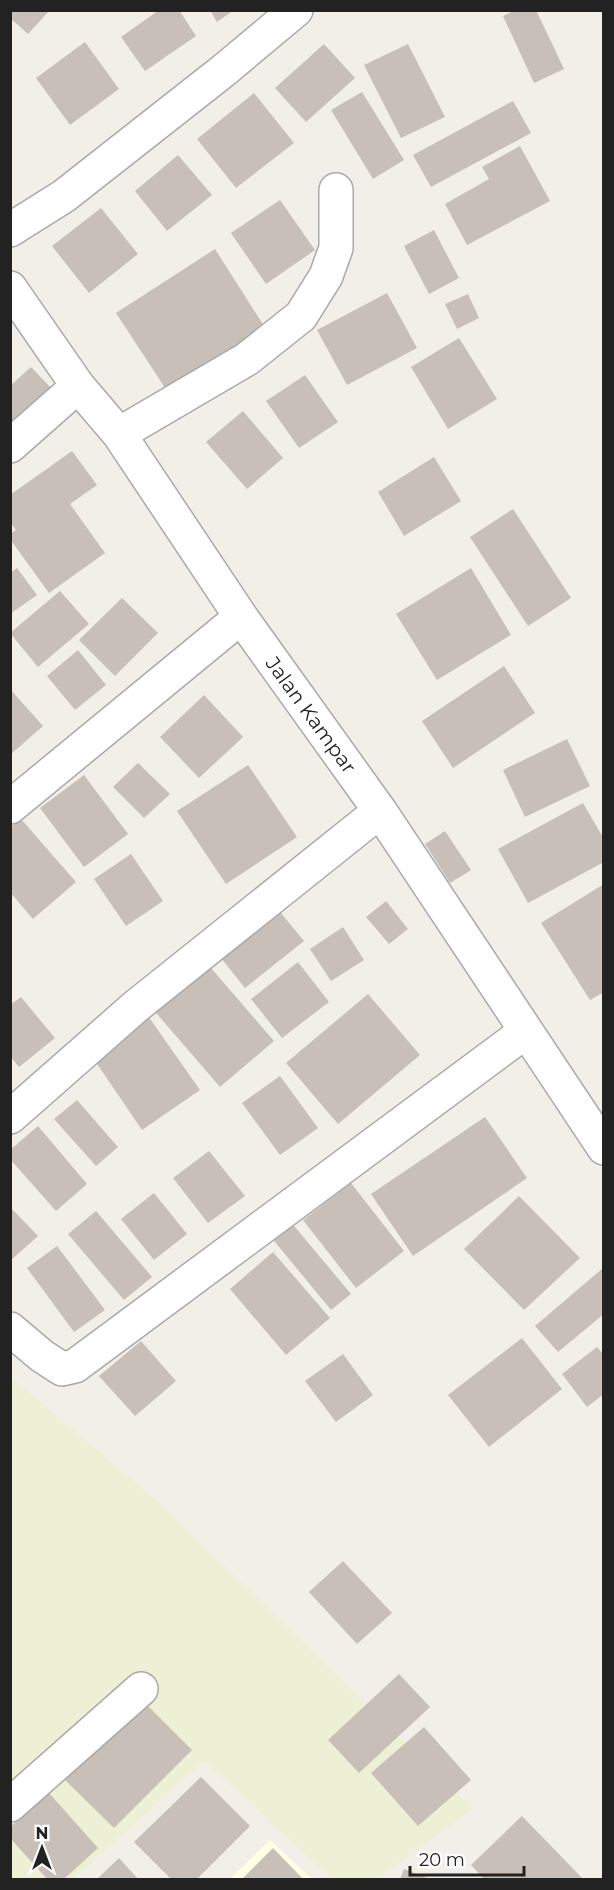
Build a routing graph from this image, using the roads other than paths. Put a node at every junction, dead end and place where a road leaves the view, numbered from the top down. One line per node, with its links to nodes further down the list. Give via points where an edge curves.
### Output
1 (296, 10): 3 (street, via 64,196)
2 (336, 190): 6 (street, via 336,248 326,276 301,316 247,359)
3 (10, 230)
4 (10, 288): 5 (street, Jalan Kampar)
5 (78, 386): 6 (street, Jalan Kampar); 7 (street)
6 (119, 434): 8 (street, Jalan Kampar)
7 (10, 446)
8 (242, 617): 9 (street); 10 (street, Jalan Kampar)
9 (10, 807)
10 (380, 811): 11 (street, Jalan Kampar); 12 (street, via 135,1007)
11 (525, 1032): 13 (street, Jalan Kampar); 14 (street, via 75,1366 62,1369)
12 (10, 1117)
13 (603, 1148)
14 (10, 1329)
15 (141, 1689): 16 (street)
16 (10, 1805)

